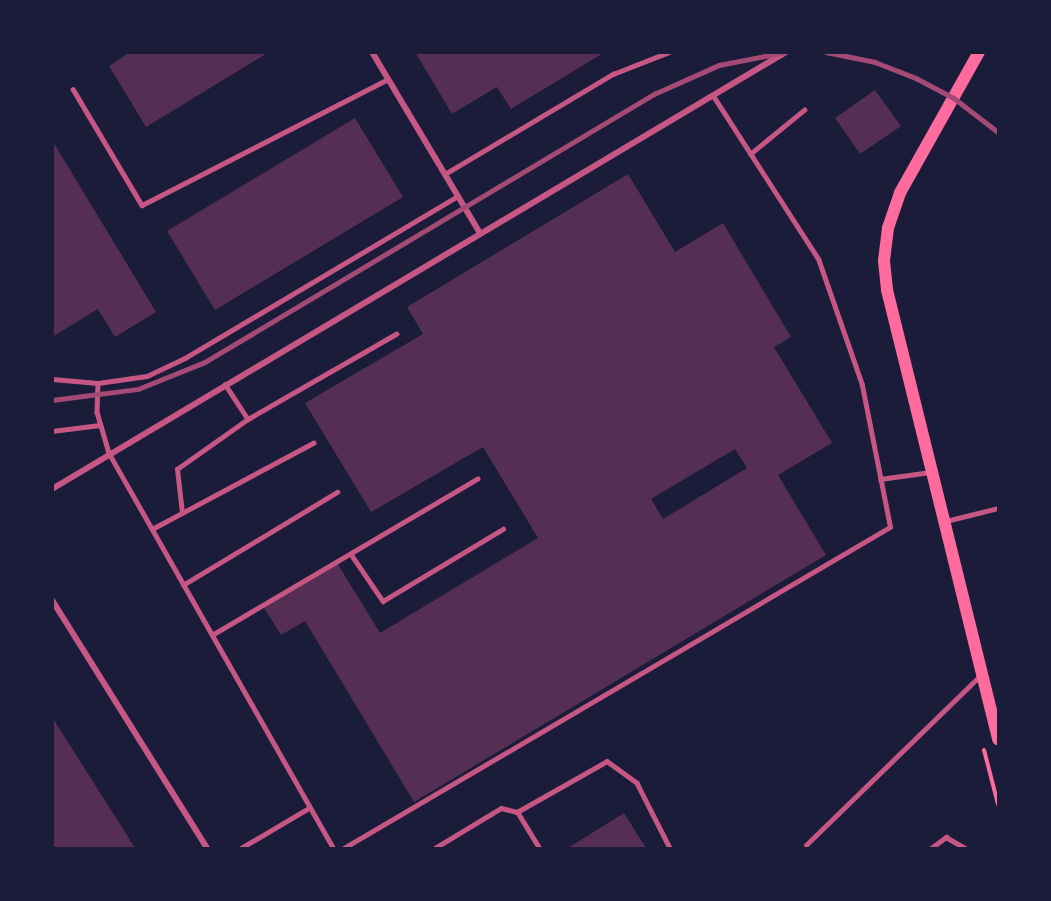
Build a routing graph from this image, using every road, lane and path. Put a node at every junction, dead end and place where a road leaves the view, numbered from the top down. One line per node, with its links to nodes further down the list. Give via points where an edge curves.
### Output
1 (372, 52): 5 (street)
2 (669, 52): 10 (lane, via 614,74)
3 (786, 52): 7 (street)
4 (979, 52): 22 (main road, via 900,193 885,248 887,290)
5 (388, 79): 6 (lane, via 142,205); 10 (street)
6 (73, 89)
7 (713, 96): 9 (lane); 12 (street)
8 (804, 110): 9 (lane)
9 (750, 154): 24 (lane, via 818,259 862,385)
10 (445, 174): 11 (street)
11 (458, 196): 12 (street); 15 (lane, via 185,358 147,376)
12 (480, 232): 16 (street)
13 (396, 334): 17 (lane)
14 (52, 379): 15 (lane)
15 (98, 383): 18 (lane)
16 (225, 383): 17 (lane); 21 (street)
17 (248, 419): 28 (lane, via 177,469)
18 (100, 425): 19 (lane); 21 (lane)
19 (52, 431)
20 (314, 442): 28 (lane)
21 (109, 453): 25 (street); 30 (lane)
22 (931, 472): 24 (lane); 29 (main road)
23 (477, 479): 32 (lane)
24 (880, 479): 46 (lane, via 890,527)
25 (52, 489)
26 (337, 492): 33 (lane)
27 (999, 508): 29 (lane)
28 (182, 513): 30 (lane)
29 (944, 521): 36 (main road)
30 (152, 529): 33 (lane)
31 (502, 529): 32 (lane, via 383,601)
32 (351, 554): 35 (lane)
33 (183, 585): 35 (lane)
34 (52, 600): 43 (street)
35 (212, 635): 40 (lane)
36 (981, 675): 37 (main road); 42 (lane)
37 (999, 740)
38 (983, 744): 39 (path)
39 (999, 804)
40 (309, 808): 44 (lane); 45 (lane)
41 (517, 812): 47 (lane, via 501,808); 48 (lane); 49 (lane, via 607,761 637,783)
42 (806, 845)
43 (207, 849)
44 (241, 849)
45 (333, 849)
46 (344, 849)
47 (435, 849)
48 (539, 849)
49 (670, 849)
50 (930, 849): 51 (lane, via 946,837)
51 (965, 849)

